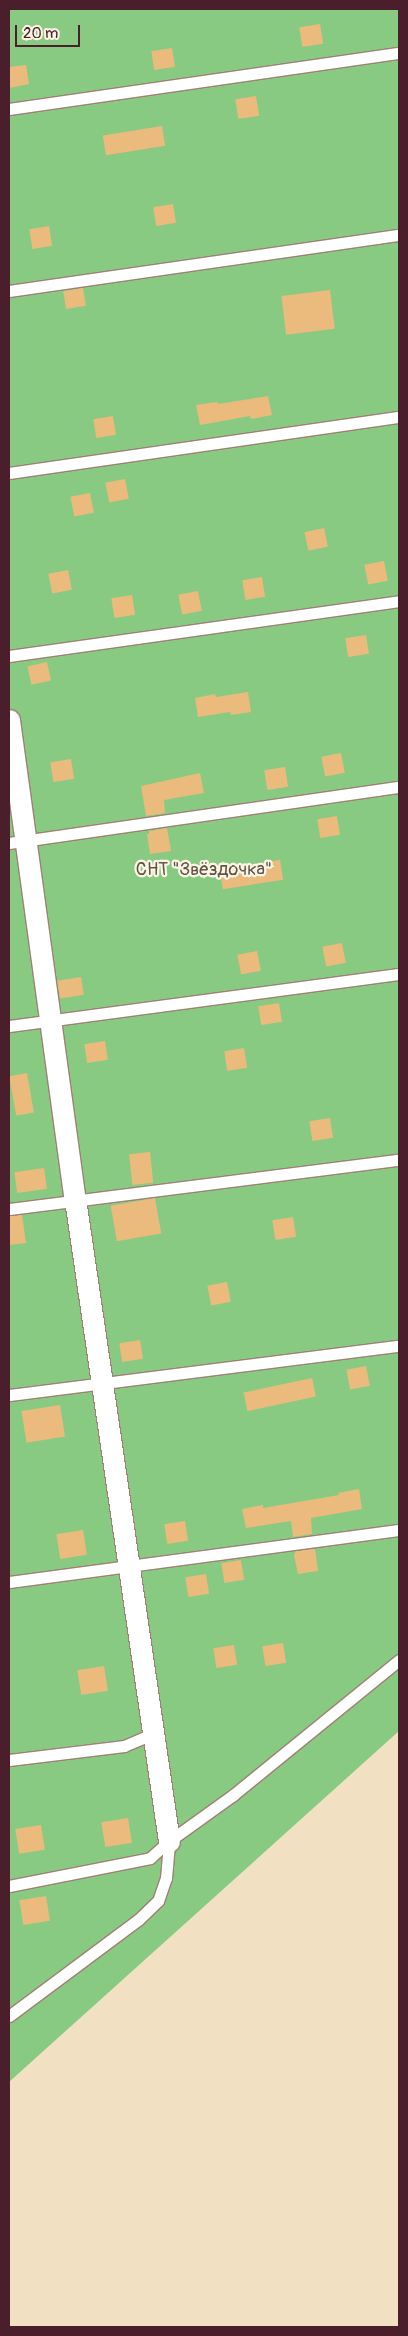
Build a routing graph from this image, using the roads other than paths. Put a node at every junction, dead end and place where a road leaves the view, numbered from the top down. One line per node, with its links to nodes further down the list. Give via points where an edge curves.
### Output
1 (399, 53): 2 (lane)
2 (9, 109)
3 (399, 235): 4 (lane)
4 (9, 291)
5 (399, 418): 6 (lane)
6 (9, 473)
7 (399, 601): 8 (lane)
8 (9, 656)
9 (9, 720): 11 (street)
10 (399, 786): 11 (lane)
11 (17, 842): 13 (street)
12 (399, 974): 13 (lane)
13 (50, 1020): 14 (lane); 16 (street)
14 (9, 1026)
15 (399, 1160): 16 (lane)
16 (75, 1199): 17 (lane); 19 (street)
17 (9, 1209)
18 (399, 1346): 19 (lane)
19 (103, 1383): 20 (lane); 22 (street)
20 (9, 1395)
21 (399, 1530): 22 (lane)
22 (130, 1567): 23 (lane); 25 (street)
23 (9, 1582)
24 (399, 1660): 27 (lane, via 233,1795)
25 (154, 1733): 26 (lane, via 124,1746); 27 (street)
26 (9, 1760)
27 (169, 1841): 28 (lane, via 150,1858); 29 (lane, via 166,1878 158,1901 138,1920)
28 (9, 1886)
29 (9, 2016)

